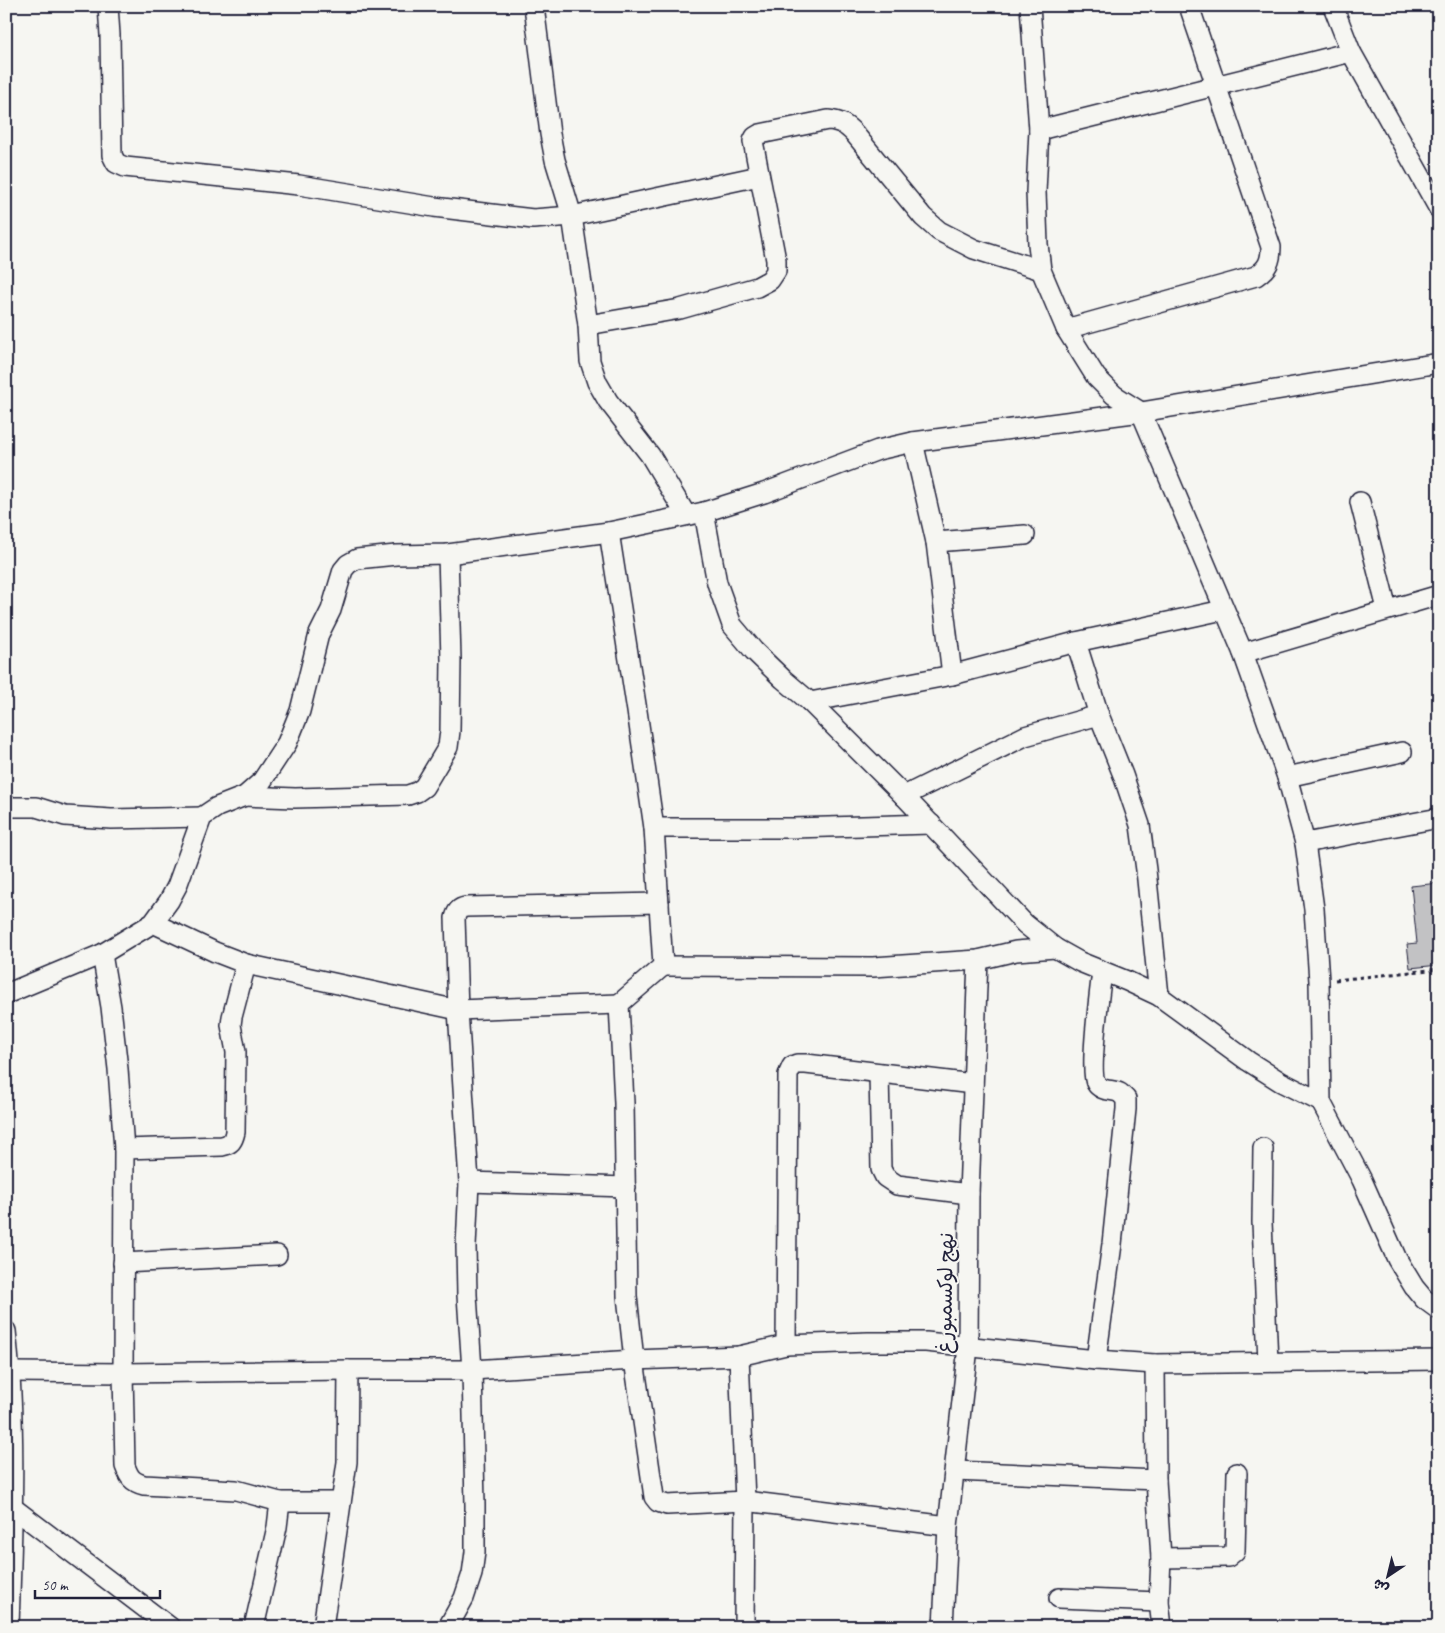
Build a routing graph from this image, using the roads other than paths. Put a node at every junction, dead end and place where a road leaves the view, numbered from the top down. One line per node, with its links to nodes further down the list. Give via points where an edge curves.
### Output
1 (108, 6): 11 (street, via 112,156 120,165 299,185 434,208 533,219)
2 (534, 6): 11 (street, via 550,134)
3 (1030, 6): 8 (street)
4 (1189, 6): 7 (street)
5 (1333, 6): 6 (street)
6 (1351, 52): 7 (street); 10 (street)
7 (1215, 85): 8 (street); 14 (street, via 1271,247 1268,266 1256,276)
8 (1039, 130): 12 (street, via 1036,192)
9 (759, 176): 11 (street); 12 (street, via 755,136 837,120 854,134 923,217 939,231 974,249); 13 (street, via 776,260 776,271 770,280 757,287 680,309)
10 (1439, 209)
11 (572, 216): 13 (street)
12 (1041, 270): 14 (street)
13 (588, 324): 19 (street, via 590,361 597,382)
14 (1066, 329): 16 (street, via 1096,377 1114,395)
15 (1439, 363): 16 (street)
16 (1141, 412): 17 (street); 26 (street)
17 (913, 442): 19 (street, via 878,450 764,493); 22 (street)
18 (1360, 502): 25 (street)
19 (695, 514): 20 (street); 30 (street, via 732,625 754,651)
20 (609, 532): 23 (street); 40 (street)
21 (1025, 535): 22 (street)
22 (936, 542): 29 (street)
23 (448, 554): 34 (street, via 356,559 348,564 319,634 300,711 286,743 262,781); 34 (street, via 450,731 448,747 424,786 408,796)
24 (1439, 594): 25 (street)
25 (1387, 609): 28 (street)
26 (1223, 610): 27 (street); 28 (street)
27 (1076, 642): 29 (street); 31 (street)
28 (1243, 653): 33 (street)
29 (952, 675): 30 (street)
30 (810, 702): 35 (street)
31 (1099, 715): 35 (street, via 1025,736); 51 (street, via 1140,824)
32 (1402, 752): 33 (street)
33 (1287, 777): 41 (street)
34 (245, 796): 37 (street)
35 (904, 796): 39 (street)
36 (6, 807): 37 (street, via 36,807 66,816 111,819)
37 (202, 817): 43 (street, via 177,886)
38 (1439, 818): 41 (street)
39 (931, 824): 40 (street); 44 (street, via 1025,924)
40 (654, 828): 42 (street)
41 (1305, 844): 56 (street, via 1319,981)
42 (660, 903): 48 (street); 53 (street, via 460,908 455,918)
43 (153, 923): 45 (street); 47 (street)
44 (1055, 948): 46 (street, via 1016,951); 49 (street)
45 (102, 954): 50 (street); 58 (street, via 111,1006)
46 (978, 960): 48 (street, via 873,967); 55 (street, نهج لوكسمبورغ)
47 (246, 964): 53 (street); 58 (street, via 231,1025 236,1052 233,1140 222,1146)
48 (663, 966): 52 (street)
49 (1102, 971): 51 (street); 70 (street, via 1093,1078 1103,1090 1119,1093 1126,1099 1126,1108)
50 (6, 994)
51 (1159, 996): 56 (street, via 1248,1062)
52 (619, 1004): 53 (street); 60 (street)
53 (458, 1010): 59 (street)
54 (879, 1072): 55 (street); 61 (street, via 881,1169 885,1177 897,1185); 66 (street, via 797,1064 792,1066 788,1075)
55 (973, 1084): 61 (street, نهج لوكسمبورغ)
56 (1321, 1102): 64 (street, via 1362,1180 1397,1259 1414,1287)
57 (1263, 1148): 72 (street, via 1262,1222)
58 (124, 1149): 63 (street)
59 (469, 1182): 60 (street); 75 (street, via 466,1247)
60 (626, 1187): 69 (street, via 626,1296)
61 (969, 1194): 67 (street, نهج لوكسمبورغ)
62 (277, 1255): 63 (street)
63 (123, 1263): 77 (street)
64 (1439, 1310)
65 (6, 1331): 76 (street)
66 (786, 1345): 67 (street, via 926,1342); 68 (street)
67 (968, 1347): 70 (street); 78 (street, نهج لوكسمبورغ)
68 (739, 1356): 69 (street); 82 (street)
69 (634, 1360): 75 (street); 82 (street, via 654,1497 667,1505)
70 (1096, 1360): 73 (street)
71 (1439, 1360): 72 (street)
72 (1268, 1362): 73 (street)
73 (1155, 1364): 81 (street)
74 (348, 1370): 75 (street); 77 (street); 84 (street, via 347,1462)
75 (472, 1370): 95 (street, via 475,1552 464,1598)
76 (11, 1372): 77 (street); 80 (street)
77 (123, 1373): 83 (street, via 125,1466 134,1483 236,1490)
78 (955, 1471): 81 (street); 86 (street, نهج لوكسمبورغ)
79 (1237, 1473): 88 (street, via 1235,1551 1228,1557)
80 (10, 1478): 85 (street)
81 (1156, 1480): 88 (street)
82 (744, 1501): 86 (street); 96 (street)
83 (280, 1502): 84 (street); 93 (street)
84 (341, 1502): 94 (street)
85 (12, 1507): 87 (street); 92 (street)
86 (948, 1526): 97 (street, نهج لوكسمبورغ)
87 (9, 1551): 91 (street)
88 (1161, 1558): 90 (street)
89 (1059, 1598): 90 (street)
90 (1159, 1602): 98 (street)
91 (9, 1627)
92 (170, 1627)
93 (254, 1627)
94 (323, 1627)
95 (448, 1627)
96 (744, 1627)
97 (943, 1627)
98 (1162, 1627)

